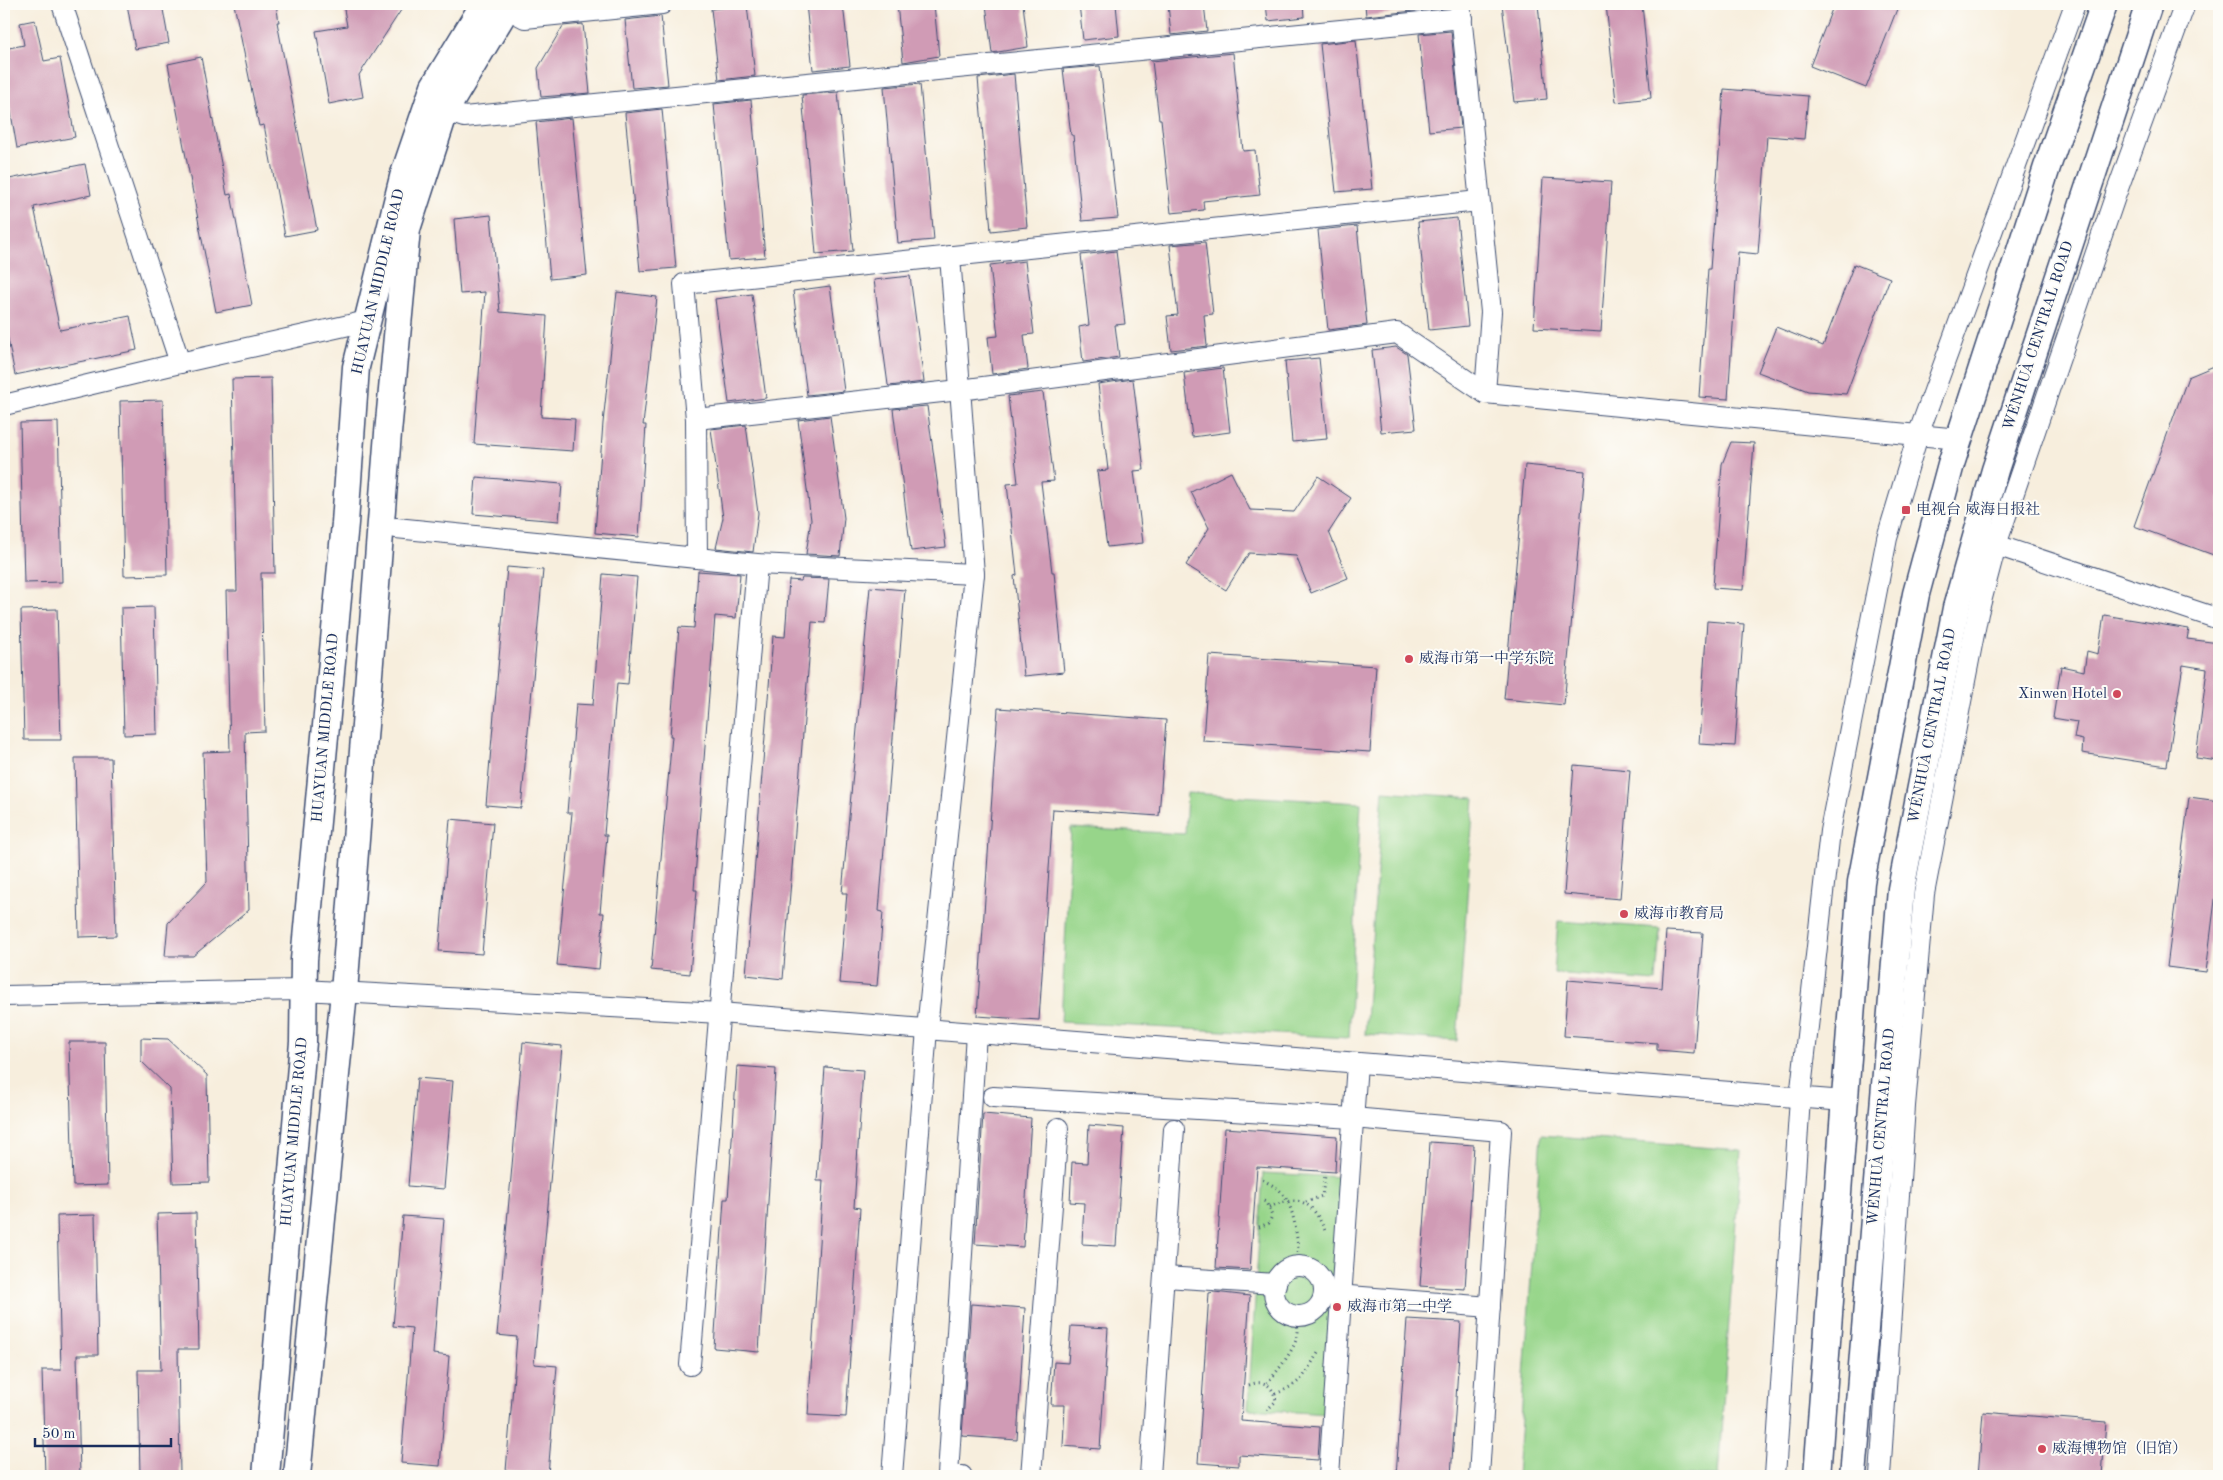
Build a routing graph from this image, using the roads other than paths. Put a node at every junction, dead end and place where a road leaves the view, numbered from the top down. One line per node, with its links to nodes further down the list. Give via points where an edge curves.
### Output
1 (62, 4): 13 (street)
2 (662, 4): 7 (street, via 525,18)
3 (2075, 4): 18 (street)
4 (2104, 4): 19 (main road, via 2047,167)
5 (2149, 4): 21 (main road, WÉNHUÀ CENTRAL ROAD, via 1994,470)
6 (2185, 4): 21 (street)
7 (499, 5): 9 (main road, HUAYUAN MIDDLE ROAD, via 434,86)
8 (1461, 11): 9 (street, via 464,117); 10 (street)
9 (436, 108): 12 (main road, HUAYUAN MIDDLE ROAD, via 403,177); 27 (main road, HUAYUAN MIDDLE ROAD, via 407,229)
10 (1479, 201): 11 (street); 15 (street, via 1491,312)
11 (950, 256): 14 (street); 17 (street, via 684,284)
12 (367, 321): 13 (street); 26 (main road, HUAYUAN MIDDLE ROAD, via 356,366)
13 (180, 363): 16 (street)
14 (960, 390): 15 (street, via 1397,333); 17 (street); 24 (street)
15 (1485, 393): 18 (street)
16 (4, 405)
17 (696, 419): 22 (street)
18 (1918, 435): 19 (street); 34 (street, via 1887,538 1830,831)
19 (1959, 439): 35 (main road, via 1916,594 1861,882)
20 (396, 528): 22 (street)
21 (1986, 542): 25 (street); 54 (main road, WÉNHUÀ CENTRAL ROAD, via 1956,608 1901,889); 55 (street, via 1978,613 1924,894 1905,1106)
22 (697, 558): 23 (street)
23 (757, 564): 24 (street); 29 (street)
24 (974, 574): 30 (street)
25 (2219, 619)
26 (303, 990): 27 (street); 28 (street); 44 (main road, HUAYUAN MIDDLE ROAD, via 302,1052)
27 (344, 992): 29 (street); 45 (main road, HUAYUAN MIDDLE ROAD)
28 (4, 996)
29 (720, 1013): 30 (street); 43 (street)
30 (927, 1029): 31 (street); 46 (street)
31 (976, 1033): 32 (street); 47 (street, via 948,1475)
32 (1357, 1063): 34 (street); 36 (street)
33 (993, 1096): 36 (street)
34 (1800, 1098): 35 (street); 52 (street)
35 (1845, 1102): 53 (main road)
36 (1353, 1118): 41 (street, via 1344,1257); 42 (street, via 1502,1131)
37 (1058, 1128): 48 (street)
38 (1174, 1129): 39 (street)
39 (1165, 1278): 40 (street); 49 (street)
40 (1276, 1284): 41 (street, via 1284,1271 1307,1267); 41 (street, via 1280,1306 1293,1314 1309,1314)
41 (1332, 1295): 42 (street); 50 (street, via 1338,1339)
42 (1490, 1307): 51 (street)
43 (690, 1365)
44 (266, 1476)
45 (297, 1476)
46 (892, 1476)
47 (962, 1476)
48 (1031, 1476)
49 (1150, 1476)
50 (1329, 1476)
51 (1479, 1476)
52 (1775, 1476)
53 (1817, 1476)
54 (1853, 1476)
55 (1880, 1476)

